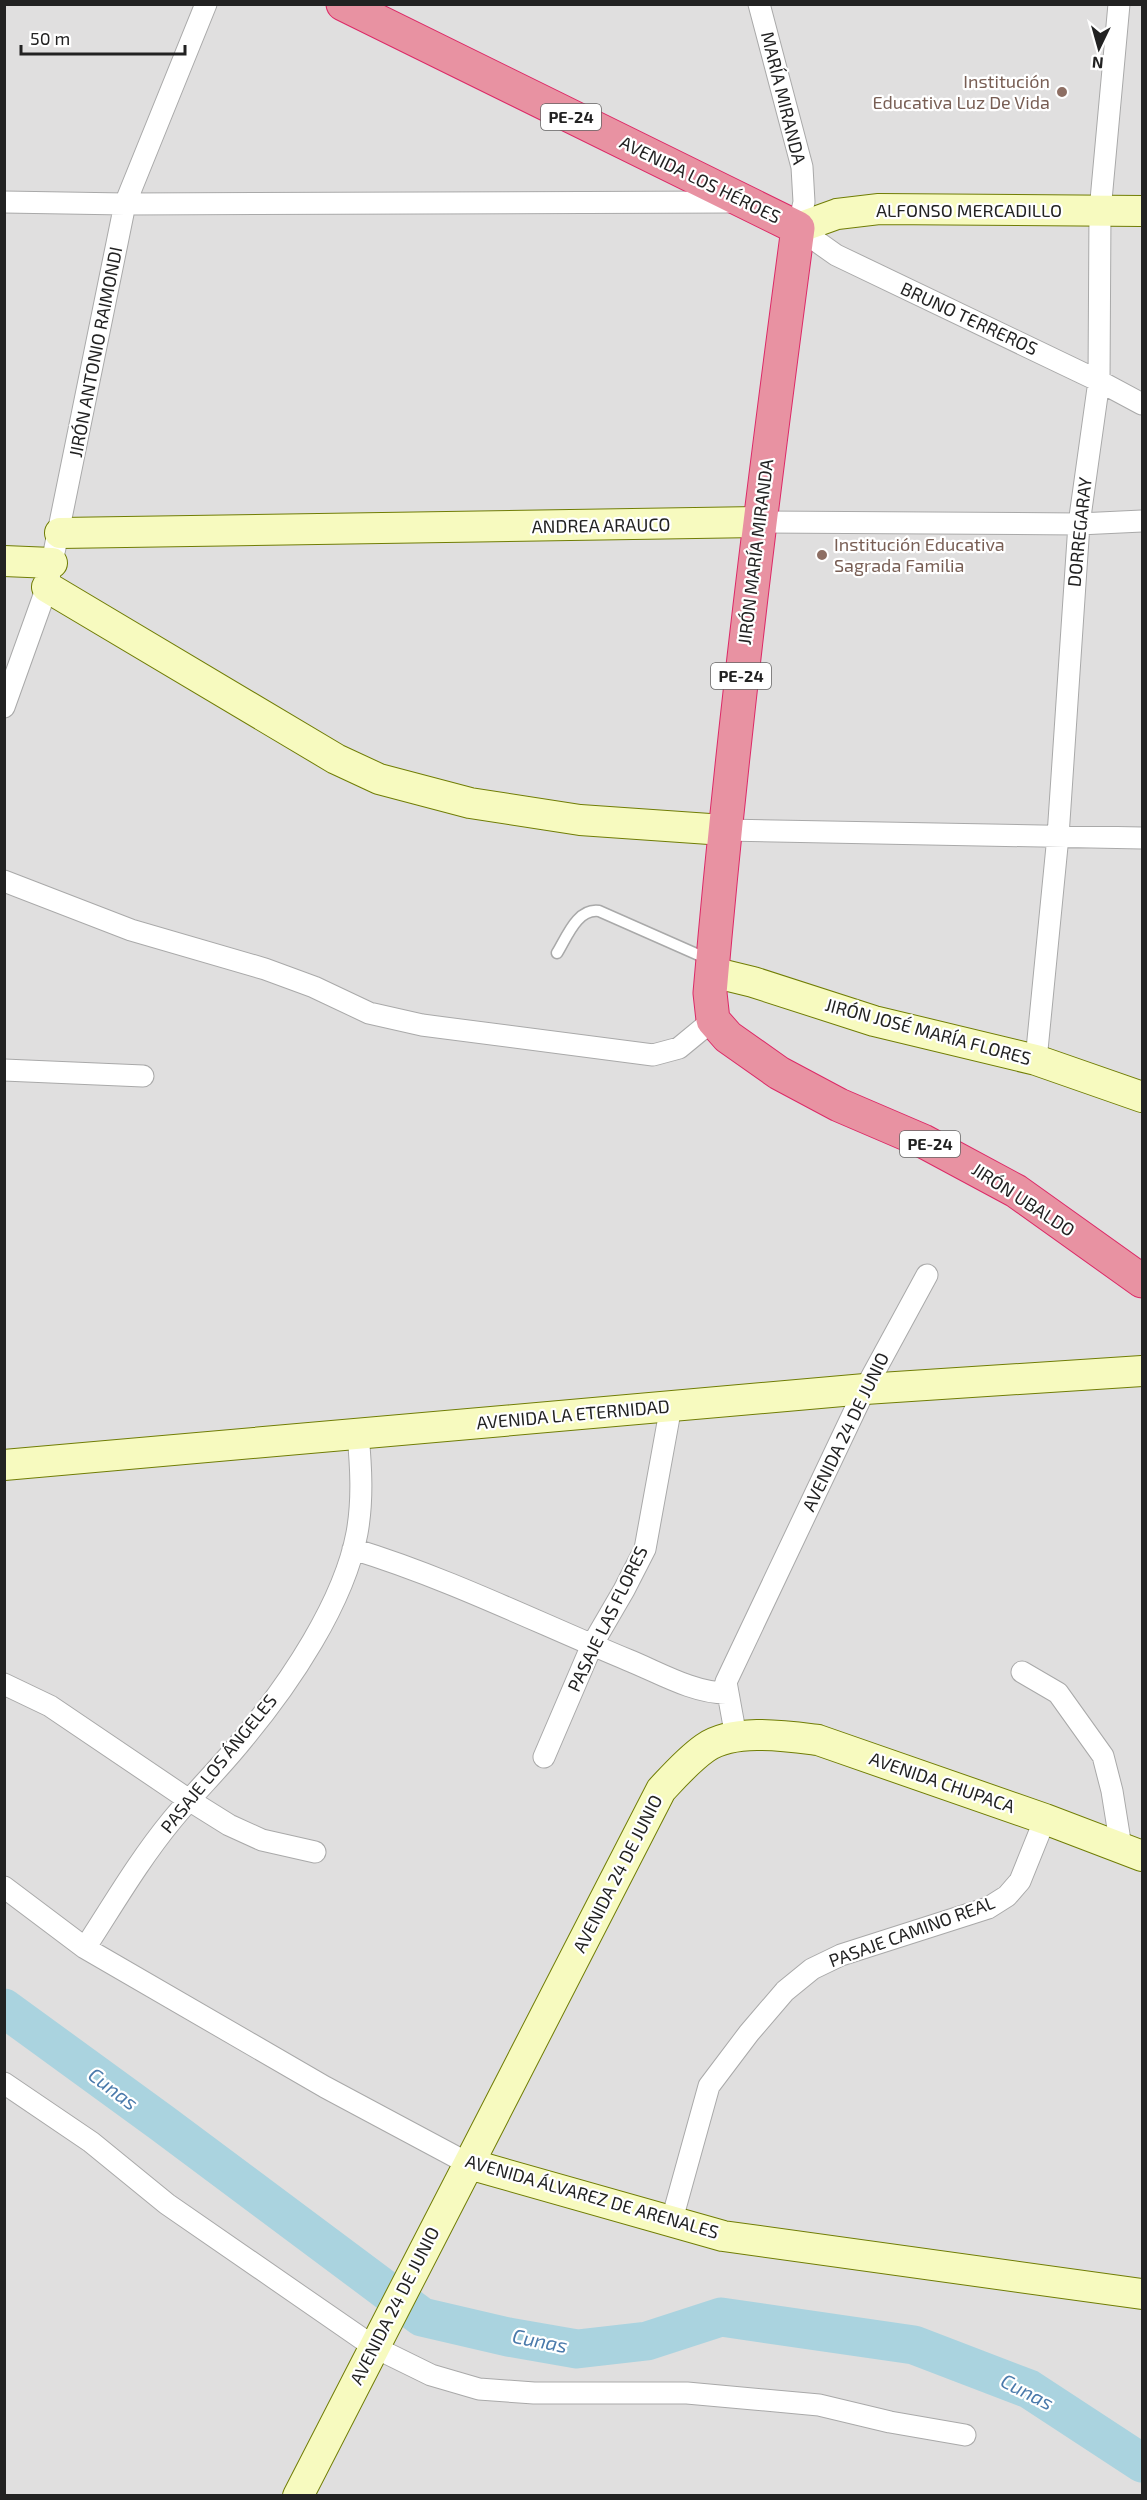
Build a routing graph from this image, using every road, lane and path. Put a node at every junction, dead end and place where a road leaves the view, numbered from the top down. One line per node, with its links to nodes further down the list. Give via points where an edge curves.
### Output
1 (206, 4): 7 (street, JIRÓN ANTONIO RAIMONDI)
2 (343, 4): 6 (highway, AVENIDA LOS HÉROES / PE-24)
3 (759, 4): 10 (street, MARÍA MIRANDA, via 802,167 804,202)
4 (1119, 4): 8 (street, DORREGARAY)
5 (4, 202): 7 (street)
6 (743, 202): 7 (street); 10 (highway, AVENIDA LOS HÉROES / PE-24)
7 (125, 204): 16 (street, JIRÓN ANTONIO RAIMONDI)
8 (1100, 211): 9 (street, ALFONSO MERCADILLO); 10 (street, ALFONSO MERCADILLO, via 879,209 837,214); 11 (street, DORREGARAY)
9 (1143, 211)
10 (798, 228): 11 (street, BRUNO TERREROS, via 836,255); 14 (highway, JIRÓN MARÍA MIRANDA / PE-24)
11 (1099, 381): 12 (street, BRUNO TERREROS); 15 (street, DORREGARAY)
12 (1143, 404)
13 (1143, 521): 15 (street, ANDREA ARAUCO)
14 (759, 522): 15 (street, ANDREA ARAUCO); 16 (street, ANDREA ARAUCO); 20 (highway, JIRÓN MARÍA MIRANDA / PE-24)
15 (1079, 524): 21 (street, DORREGARAY)
16 (60, 533): 18 (street, JIRÓN ANTONIO RAIMONDI)
17 (4, 561): 18 (street)
18 (50, 575): 19 (street, JIRÓN ANTONIO RAIMONDI); 20 (street, via 336,759 379,779 470,803 580,820)
19 (4, 707)
20 (724, 830): 21 (street); 25 (highway, JIRÓN MARÍA MIRANDA / PE-24)
21 (1058, 836): 22 (street); 27 (street, DORREGARAY)
22 (1143, 838)
23 (4, 881): 26 (street, via 131,930 265,969 369,1013 422,1025 653,1055 679,1048)
24 (556, 953): 25 (lane, via 582,914 591,910)
25 (712, 967): 26 (highway, JIRÓN MARÍA MIRANDA / PE-24); 27 (street, JIRÓN JOSÉ MARÍA FLORES, via 874,1020)
26 (713, 1020): 32 (highway, JIRÓN UBALDO / PE-24, via 728,1037 779,1073 839,1105 923,1141 1016,1191)
27 (1036, 1060): 30 (street, JIRÓN JOSÉ MARÍA FLORES)
28 (4, 1070): 29 (street)
29 (143, 1076)
30 (1143, 1097)
31 (927, 1275): 34 (street, AVENIDA 24 DE JUNIO)
32 (1143, 1281)
33 (1143, 1371): 34 (street, AVENIDA LA ETERNIDAD)
34 (866, 1389): 35 (street, AVENIDA LA ETERNIDAD); 42 (street, AVENIDA 24 DE JUNIO, via 726,1682)
35 (671, 1406): 36 (street, AVENIDA LA ETERNIDAD); 39 (street, PASAJE LAS FLORES, via 645,1549)
36 (358, 1434): 37 (street, AVENIDA LA ETERNIDAD); 38 (street, PASAJE LOS ÁNGELES, via 361,1489)
37 (4, 1465)
38 (353, 1549): 39 (street, via 451,1582); 45 (street, PASAJE LOS ÁNGELES, via 334,1600 295,1667 244,1738)
39 (592, 1645): 42 (street, via 702,1690); 44 (street, PASAJE LAS FLORES)
40 (1022, 1672): 47 (street, via 1058,1693 1103,1756)
41 (4, 1684): 45 (street, via 50,1706)
42 (726, 1693): 43 (street, AVENIDA 24 DE JUNIO)
43 (736, 1737): 46 (street, AVENIDA CHUPACA, via 779,1735 818,1740); 52 (street, AVENIDA 24 DE JUNIO, via 707,1746 662,1790)
44 (544, 1757)
45 (189, 1800): 48 (street, via 262,1840); 50 (street, PASAJE LOS ÁNGELES, via 151,1847)
46 (1045, 1819): 47 (street, AVENIDA CHUPACA); 53 (street, PASAJE CAMINO REAL, via 1020,1881 1007,1896 988,1908 841,1955 812,1969 785,1991 709,2086)
47 (1132, 1851)
48 (315, 1852)
49 (4, 1887): 50 (street, AVENIDA ÁLVAREZ DE ARENALES)
50 (86, 1948): 52 (street, AVENIDA ÁLVAREZ DE ARENALES)
51 (4, 2083): 55 (street, via 91,2142 167,2204)
52 (469, 2164): 53 (street, AVENIDA ÁLVAREZ DE ARENALES); 55 (street, AVENIDA 24 DE JUNIO)
53 (671, 2223): 54 (street, AVENIDA ÁLVAREZ DE ARENALES, via 723,2236)
54 (1143, 2294)
55 (378, 2340): 56 (street, via 431,2375 479,2389 687,2393 819,2405); 57 (street, AVENIDA 24 DE JUNIO)
56 (965, 2435)
57 (298, 2496)

